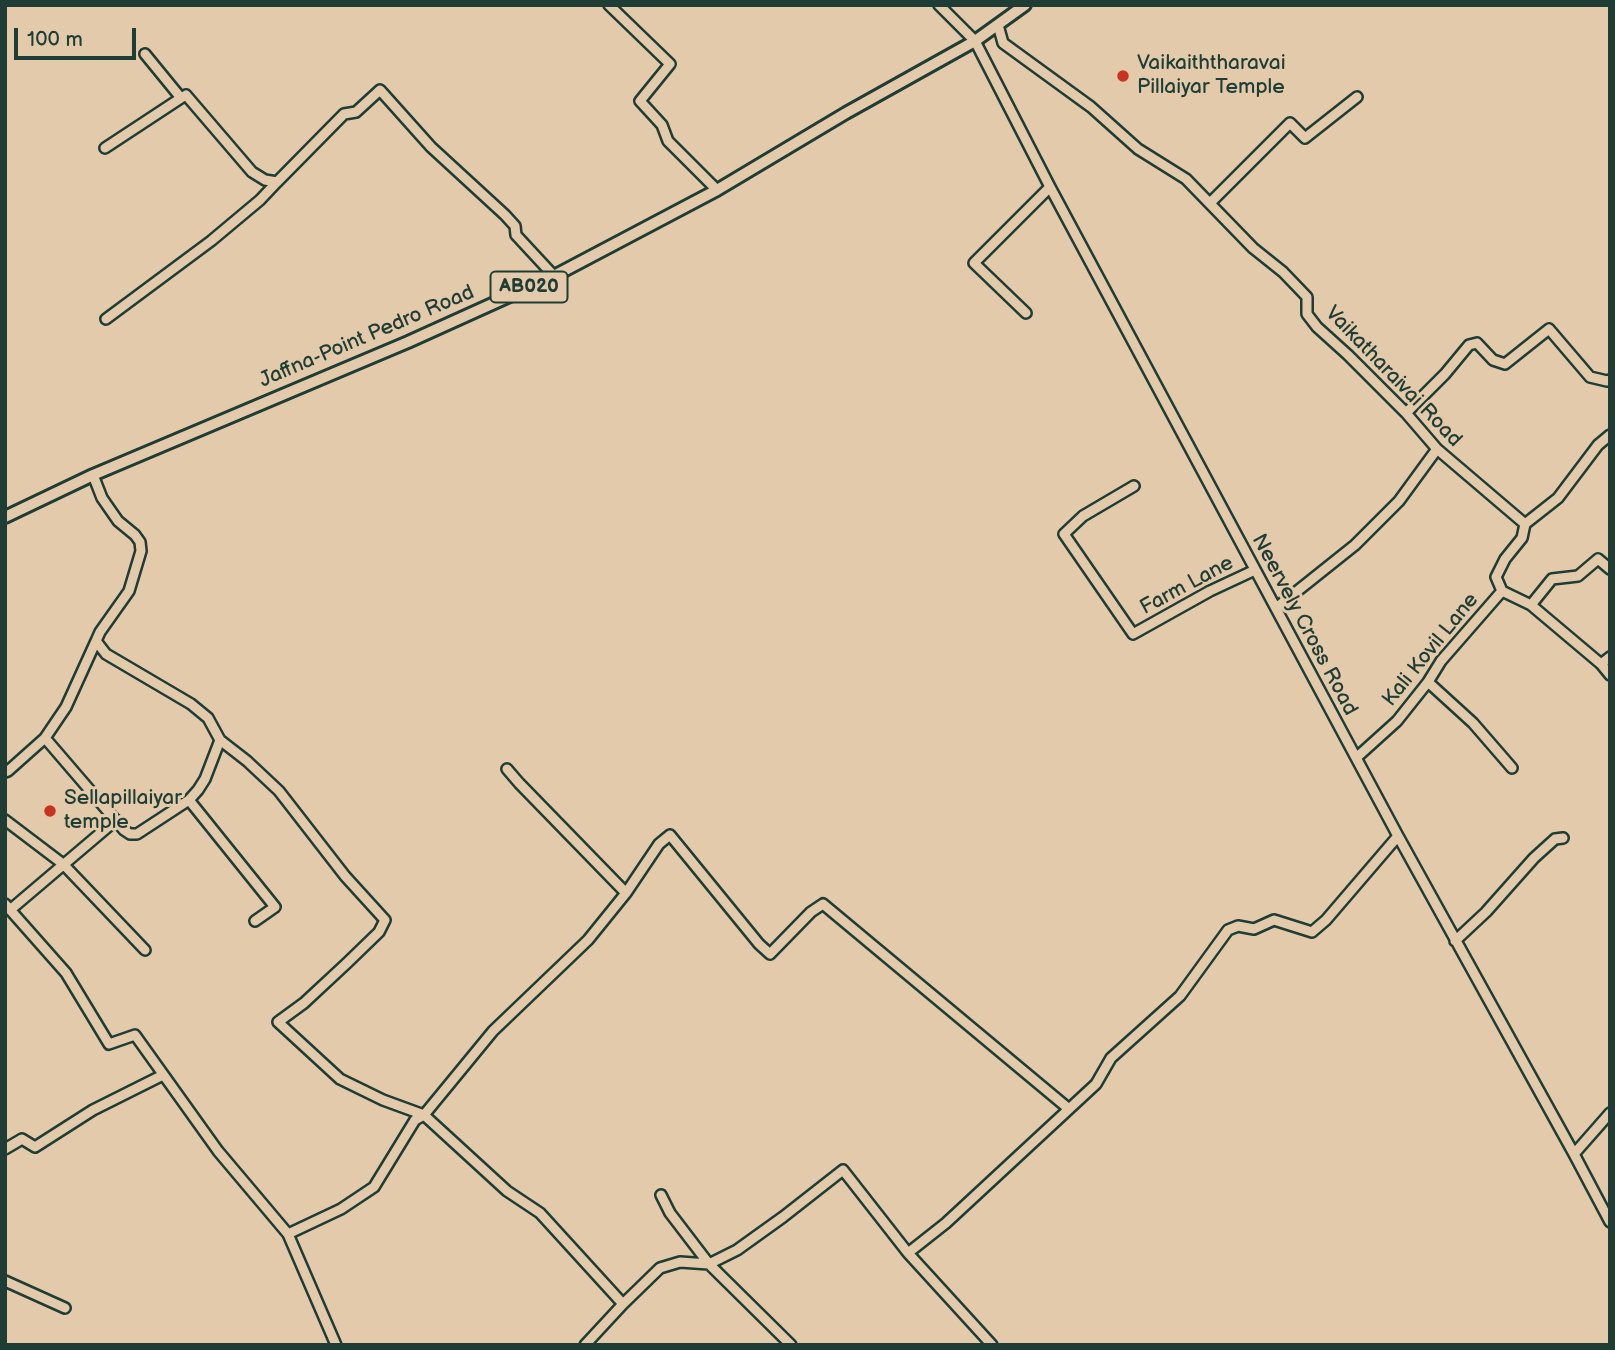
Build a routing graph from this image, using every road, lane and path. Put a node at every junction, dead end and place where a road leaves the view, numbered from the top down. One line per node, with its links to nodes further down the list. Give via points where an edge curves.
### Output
1 (609, 5): 12 (street, via 670,64 640,101 662,125 668,141)
2 (939, 5): 5 (street, Neervely Cross Road)
3 (1026, 5): 4 (main road, Jaffna-Point Pedro Road / AB020)
4 (998, 25): 5 (main road, Jaffna-Point Pedro Road / AB020); 13 (street, Vaikatharaivai Road, via 1003,43 1091,107 1138,149 1186,179)
5 (975, 41): 11 (street, Neervely Cross Road); 12 (main road, Jaffna-Point Pedro Road / AB020)
6 (145, 54): 8 (street)
7 (1357, 97): 13 (street, via 1305,138 1290,123)
8 (181, 98): 9 (street); 10 (street, via 186,95 252,173)
9 (105, 148)
10 (277, 182): 14 (street, via 344,114 356,112 380,90 430,147 505,215 516,235); 16 (street, via 211,241)
11 (1050, 187): 15 (street, via 974,263); 26 (street, Neervely Cross Road)
12 (717, 190): 14 (main road, Jaffna-Point Pedro Road / AB020)
13 (1210, 203): 18 (street, Vaikatharaivai Road, via 1307,297 1307,314 1317,327)
14 (554, 276): 21 (main road, Jaffna-Point Pedro Road / AB020)
15 (1026, 313)
16 (106, 319)
17 (1610, 380): 18 (street, via 1590,377 1549,329 1505,364 1493,360 1477,343 1469,345)
18 (1406, 414): 20 (street, Vaikatharaivai Road)
19 (1610, 435): 24 (street, via 1558,498)
20 (1437, 449): 24 (street, Vaikatharaivai Road); 29 (street, via 1399,501 1355,545)
21 (93, 475): 23 (main road, Jaffna-Point Pedro Road / AB020); 30 (street, via 102,498 135,535 141,551 128,591)
22 (1134, 486): 26 (street, Farm Lane, via 1083,516 1064,534 1133,634)
23 (5, 517)
24 (1525, 524): 27 (street, via 1522,538 1496,577)
25 (1610, 569): 28 (street, via 1598,559 1578,576 1552,579)
26 (1255, 570): 29 (street, Neervely Cross Road)
27 (1502, 591): 28 (street); 34 (street, Kali Kovil Lane)
28 (1531, 605): 32 (street)
29 (1276, 608): 37 (street, Neervely Cross Road)
30 (96, 641): 35 (street, via 66,707); 36 (street, via 106,654 191,704 208,718)
31 (1610, 657): 32 (street)
32 (1601, 664): 33 (street)
33 (1610, 675)
34 (1428, 682): 37 (street, Kali Kovil Lane, via 1396,721); 38 (street, via 1473,723)
35 (45, 738): 40 (street); 43 (street)
36 (220, 740): 41 (street, via 205,779); 55 (street, via 279,791 385,920 347,963 278,1022 340,1079)
37 (1356, 758): 44 (street, Neervely Cross Road)
38 (1512, 768)
39 (507, 769): 47 (street)
40 (5, 772)
41 (189, 800): 43 (street, via 137,834 124,831); 49 (street, via 275,907)
42 (5, 820): 46 (street)
43 (116, 820): 46 (street)
44 (1398, 836): 50 (street, Neervely Cross Road); 53 (street, via 1312,932 1274,920 1254,929 1238,926 1228,930 1180,996 1111,1058 1096,1084)
45 (1563, 838): 50 (street, via 1555,839 1534,858)
46 (62, 864): 48 (street, via 22,901); 51 (street)
47 (625, 892): 53 (street, via 670,835 770,954 823,904); 55 (street, via 588,940 494,1031)
48 (8, 907): 52 (street, via 66,973 109,1044 135,1035)
49 (255, 921)
50 (1455, 941): 57 (street, Neervely Cross Road)
51 (145, 950)
52 (163, 1075): 56 (street, via 93,1110 35,1147 22,1139); 60 (street, via 218,1151)
53 (1069, 1109): 61 (street)
54 (1610, 1113): 57 (street)
55 (424, 1115): 60 (street, via 415,1120 374,1187); 64 (street, via 507,1191 540,1213)
56 (5, 1149)
57 (1574, 1154): 59 (street, Neervely Cross Road)
58 (661, 1195): 62 (street)
59 (1610, 1222)
60 (288, 1234): 66 (street)
61 (908, 1253): 62 (street, via 842,1170 737,1250); 69 (street)
62 (709, 1265): 64 (street, via 680,1262 660,1268); 68 (street)
63 (5, 1281): 65 (street)
64 (623, 1304): 67 (street)
65 (65, 1308)
66 (337, 1345)
67 (585, 1345)
68 (792, 1345)
69 (992, 1345)

